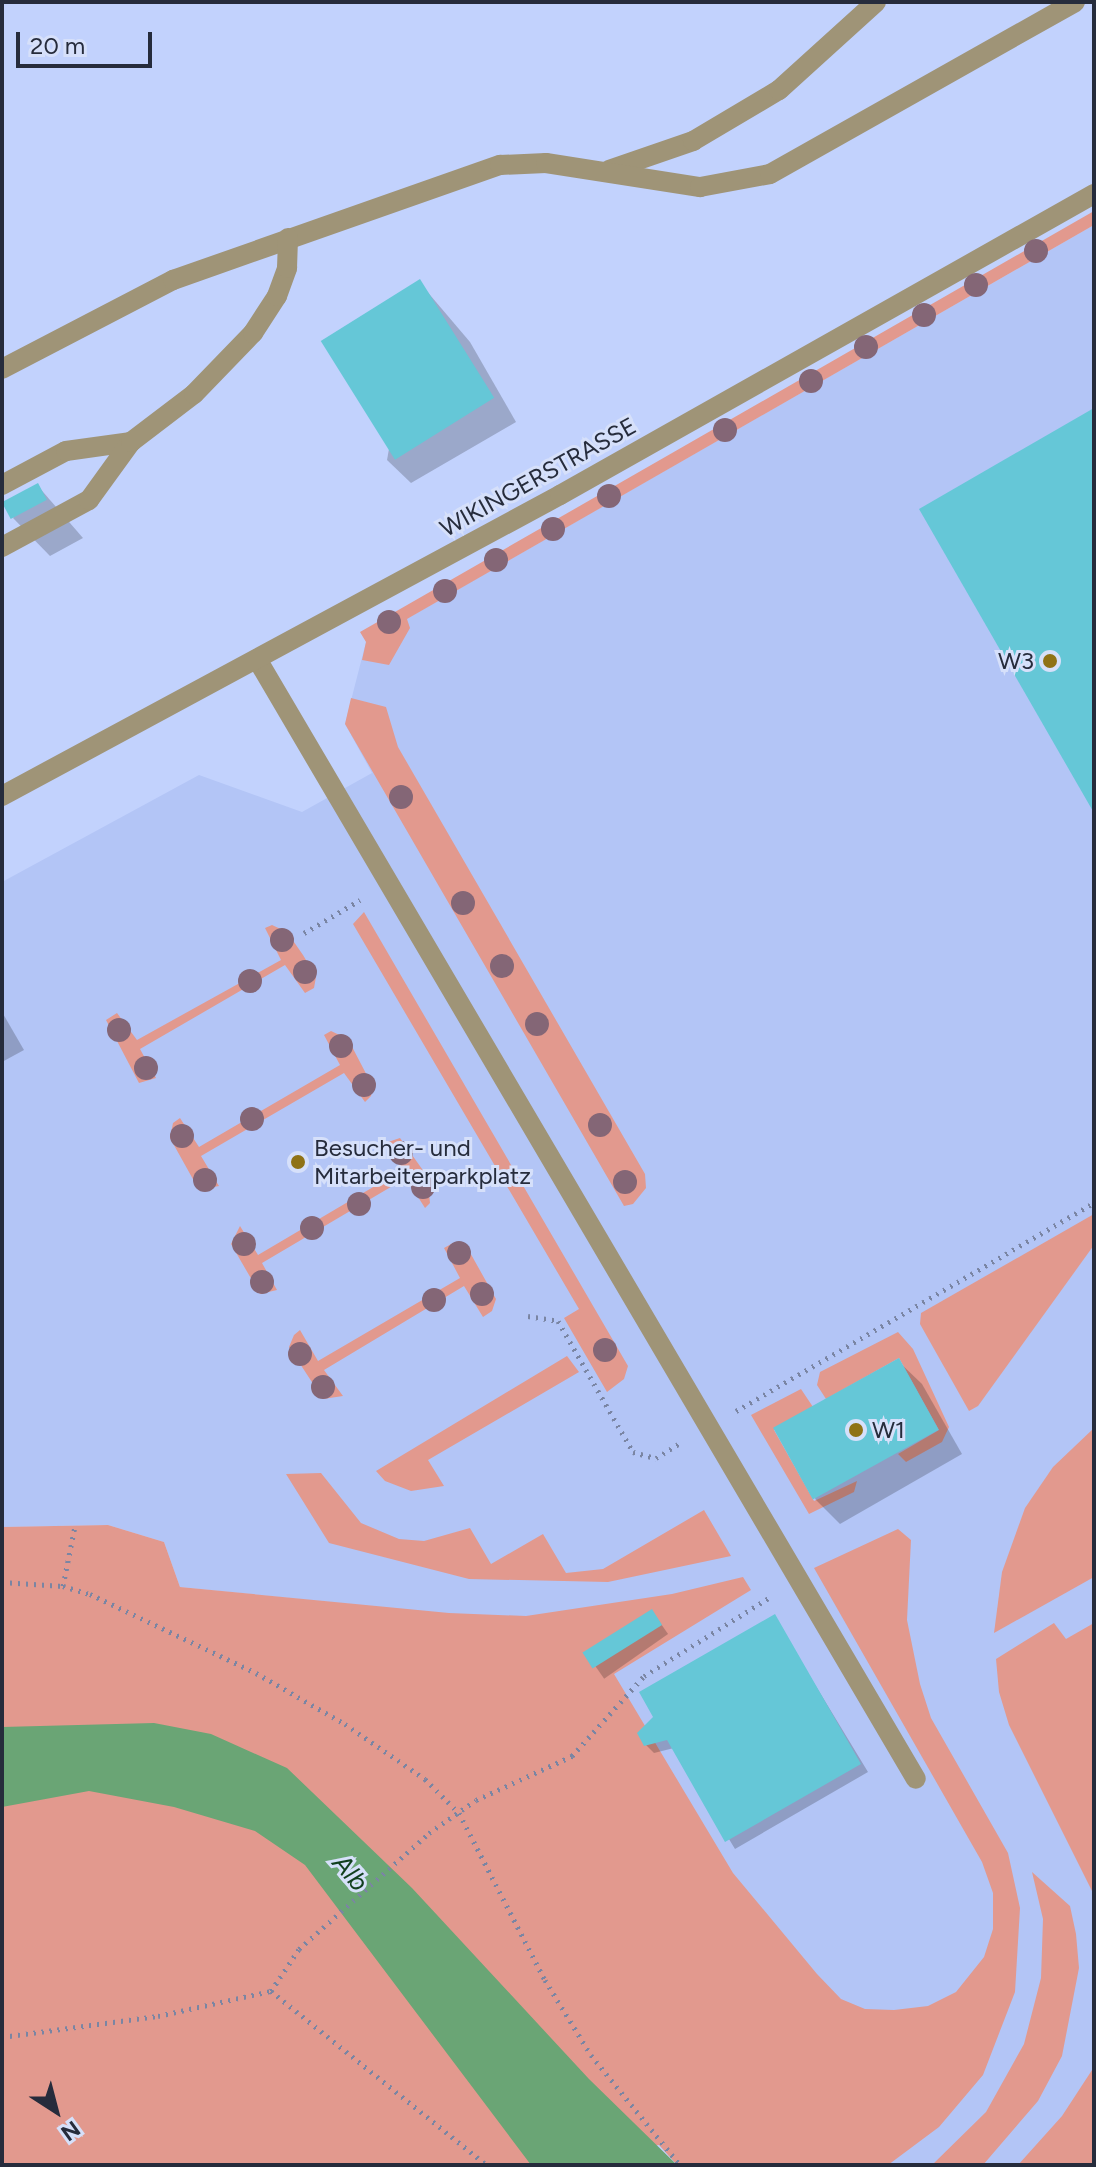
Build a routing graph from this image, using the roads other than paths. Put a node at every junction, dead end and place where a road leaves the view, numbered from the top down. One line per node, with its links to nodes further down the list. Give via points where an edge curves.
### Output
1 (876, 2): 3 (street, via 779,90 693,141)
2 (1075, 2): 3 (street, via 770,174 700,187)
3 (606, 171): 5 (street, via 546,163 500,165)
4 (1094, 194): 10 (street, WIKINGERSTRASSE)
5 (288, 238): 6 (street, via 173,280); 7 (street, via 287,268 277,296 253,333 194,394)
6 (2, 369)
7 (131, 442): 8 (street, via 66,451); 9 (street, via 89,500)
8 (2, 485)
9 (2, 547)
10 (257, 659): 11 (street, WIKINGERSTRASSE); 12 (street)
11 (2, 796)
12 (916, 1779)

